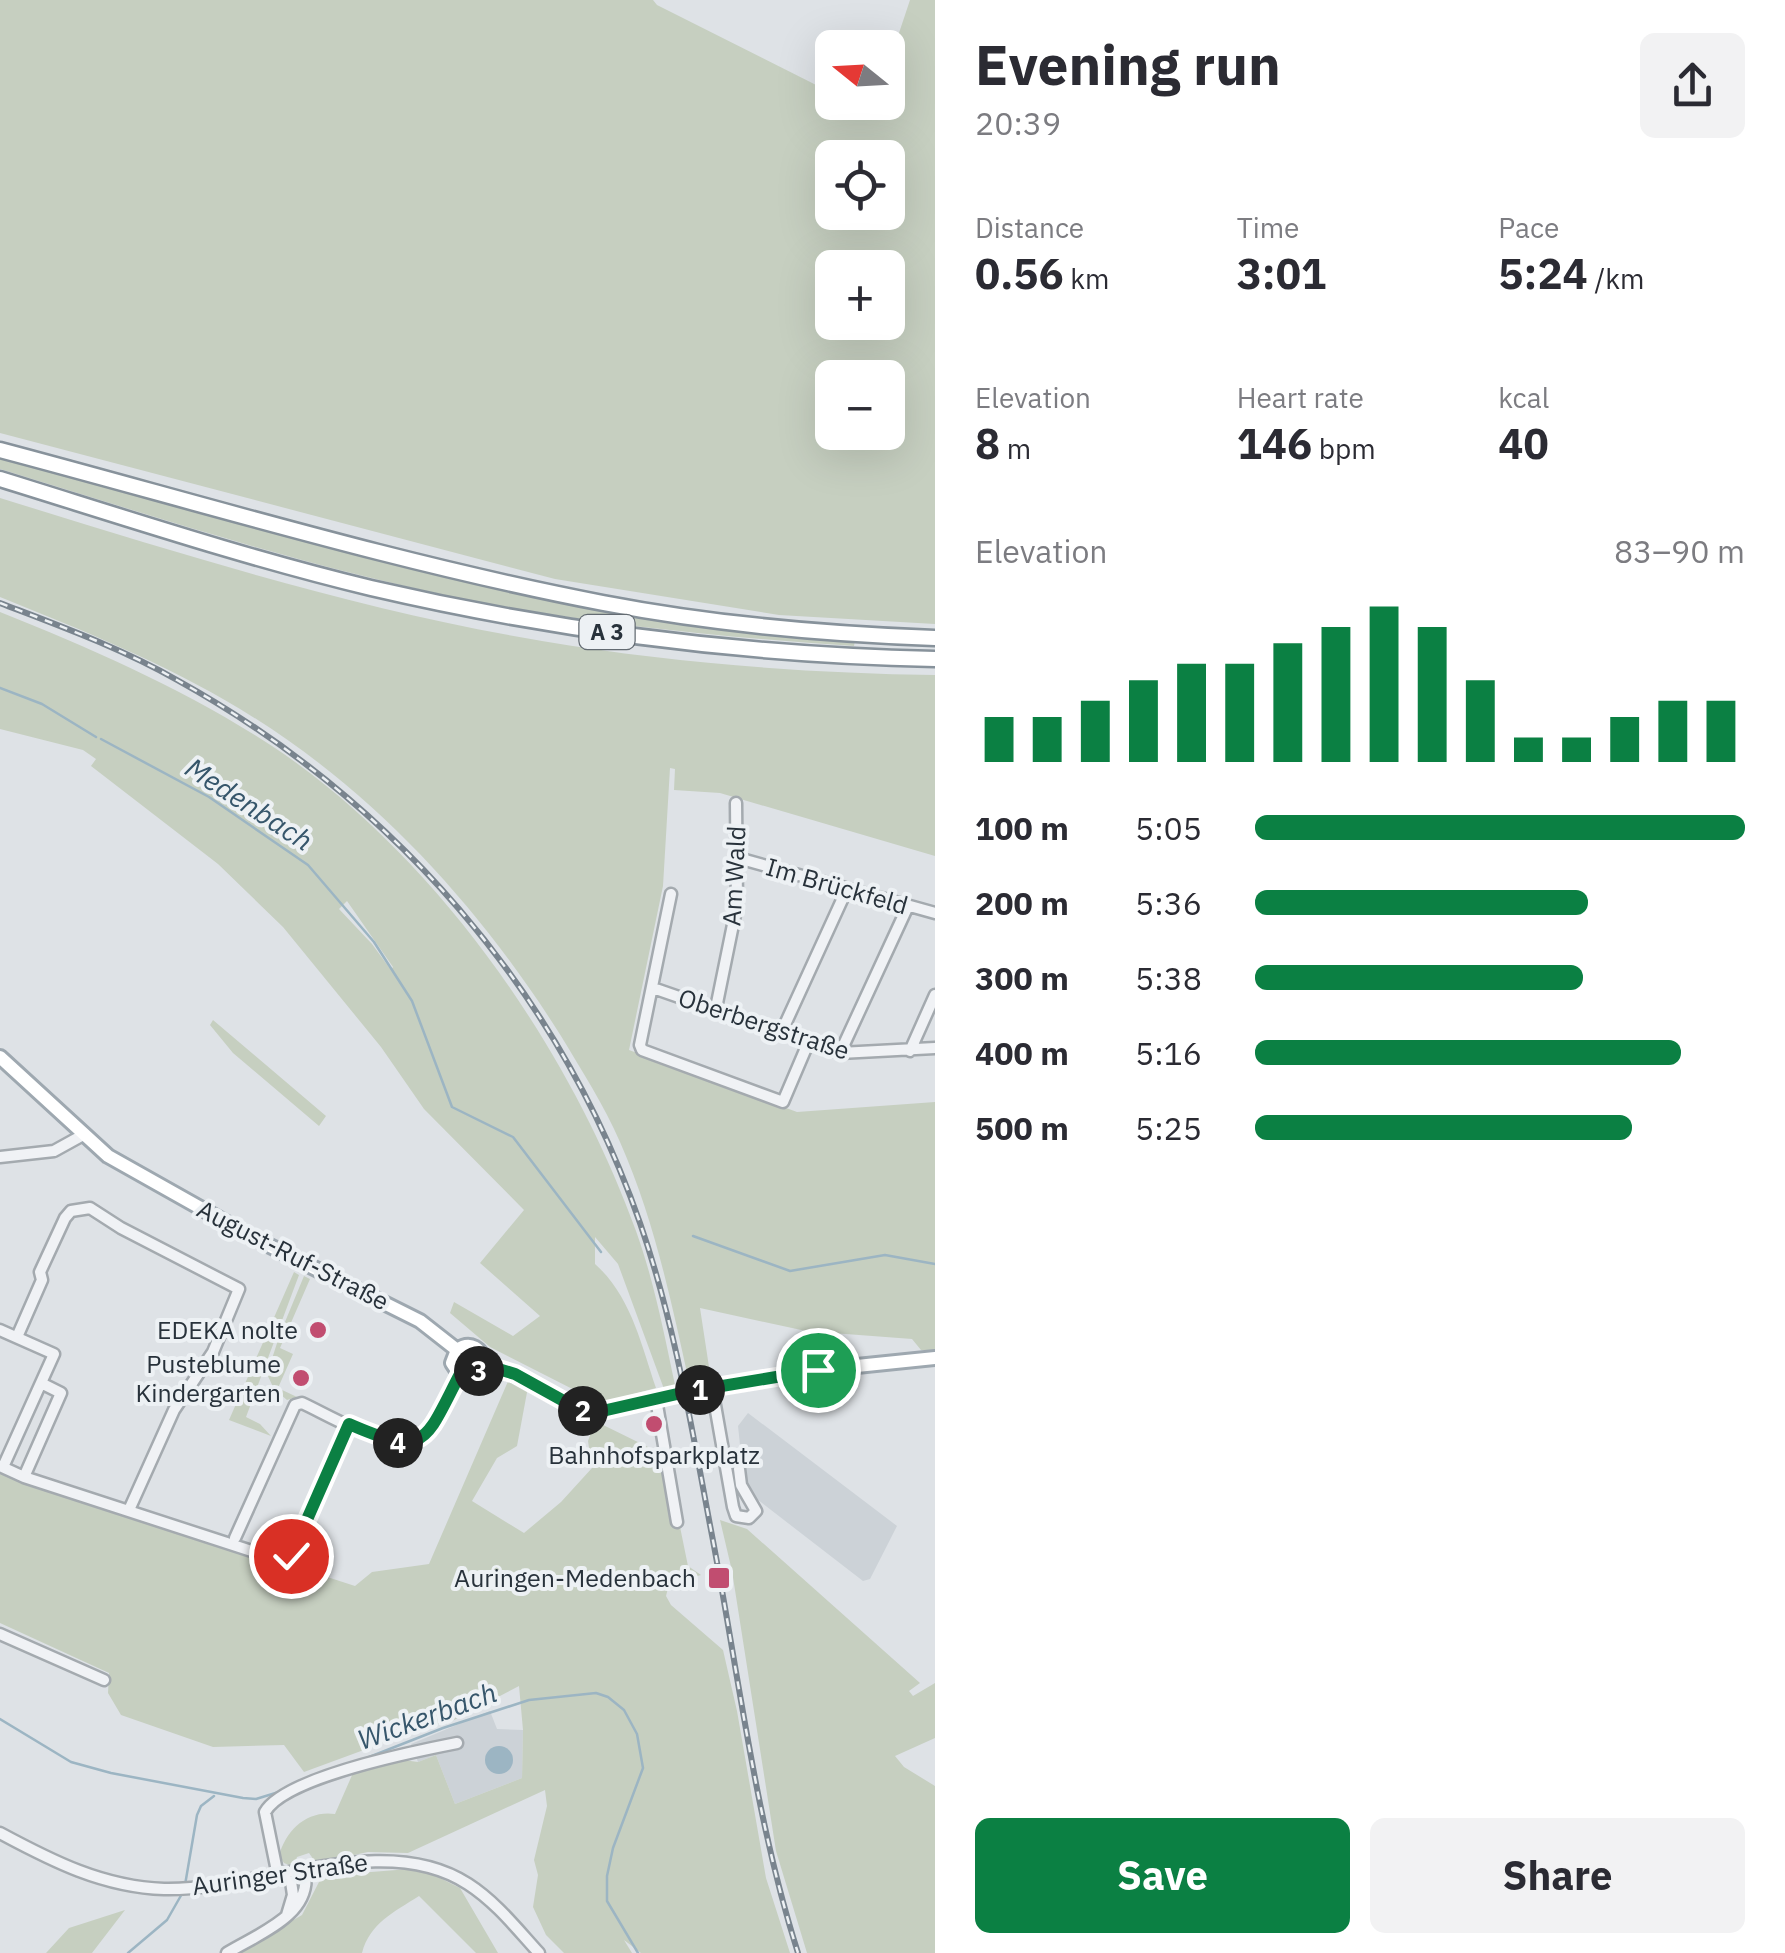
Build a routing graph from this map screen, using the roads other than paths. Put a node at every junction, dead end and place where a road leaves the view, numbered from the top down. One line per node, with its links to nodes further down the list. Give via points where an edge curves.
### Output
1 (0, 450): 3 (highway, A 3, via 606,604 786,629)
2 (0, 479): 4 (highway, A 3, via 239,552 452,605 722,646)
3 (935, 638)
4 (935, 659)
5 (736, 803): 6 (street, Am Wald)
6 (738, 858): 7 (street, Im Brückfeld); 13 (street, Am Wald, via 738,905)
7 (847, 889): 9 (street, Im Brückfeld); 14 (street)
8 (672, 894): 11 (street)
9 (908, 906): 10 (street, Im Brückfeld); 18 (street)
10 (935, 913)
11 (653, 988): 13 (street, Oberbergstraße); 15 (street, via 642,1050 760,1094 784,1102)
12 (935, 995): 17 (street)
13 (716, 1008): 14 (street, Oberbergstraße)
14 (782, 1031): 15 (street, Oberbergstraße)
15 (809, 1042): 18 (street, Oberbergstraße)
16 (935, 1048): 17 (street, Oberbergstraße)
17 (910, 1051): 18 (street, Oberbergstraße)
18 (840, 1053)
19 (0, 1058): 20 (main road, August-Ruf-Straße)
20 (82, 1135): 21 (street, via 54,1150); 24 (main road, August-Ruf-Straße, via 252,1237 420,1320)
21 (0, 1157)
22 (0, 1330): 23 (street)
23 (17, 1337): 28 (street, via 54,1354); 35 (street, via 65,1218 81,1208 239,1288 213,1352 174,1410)
24 (456, 1350): 26 (main road, via 475,1347); 27 (main road, via 452,1363)
25 (935, 1358): 29 (main road)
26 (482, 1364): 27 (main road, via 474,1375); 30 (main road, via 589,1412)
27 (460, 1374): 31 (street, via 434,1424 418,1439 393,1442)
28 (40, 1383): 32 (street); 34 (street, via 62,1392)
29 (712, 1388): 30 (main road); 33 (street, via 733,1507 749,1518 758,1507 742,1485)
30 (656, 1399): 36 (street)
31 (349, 1424): 37 (street, via 294,1404); 38 (street)
32 (2, 1466): 34 (street)
33 (740, 1468)
34 (24, 1476): 35 (street)
35 (129, 1510): 39 (street)
36 (677, 1522)
37 (235, 1538)
38 (291, 1556)
39 (273, 1558)
40 (0, 1634): 41 (street)
41 (104, 1680)
42 (457, 1743): 45 (street, via 344,1770 273,1801 265,1812)
43 (0, 1833): 45 (street, Auringer Straße, via 100,1879 142,1887)
44 (304, 1872): 45 (street, Auringer Straße); 46 (street, via 304,1897); 48 (street, Auringer Straße, via 384,1860 439,1870 482,1894)
45 (284, 1876): 46 (street, via 293,1895)
46 (287, 1916): 47 (street)
47 (226, 1953)
48 (539, 1953)

